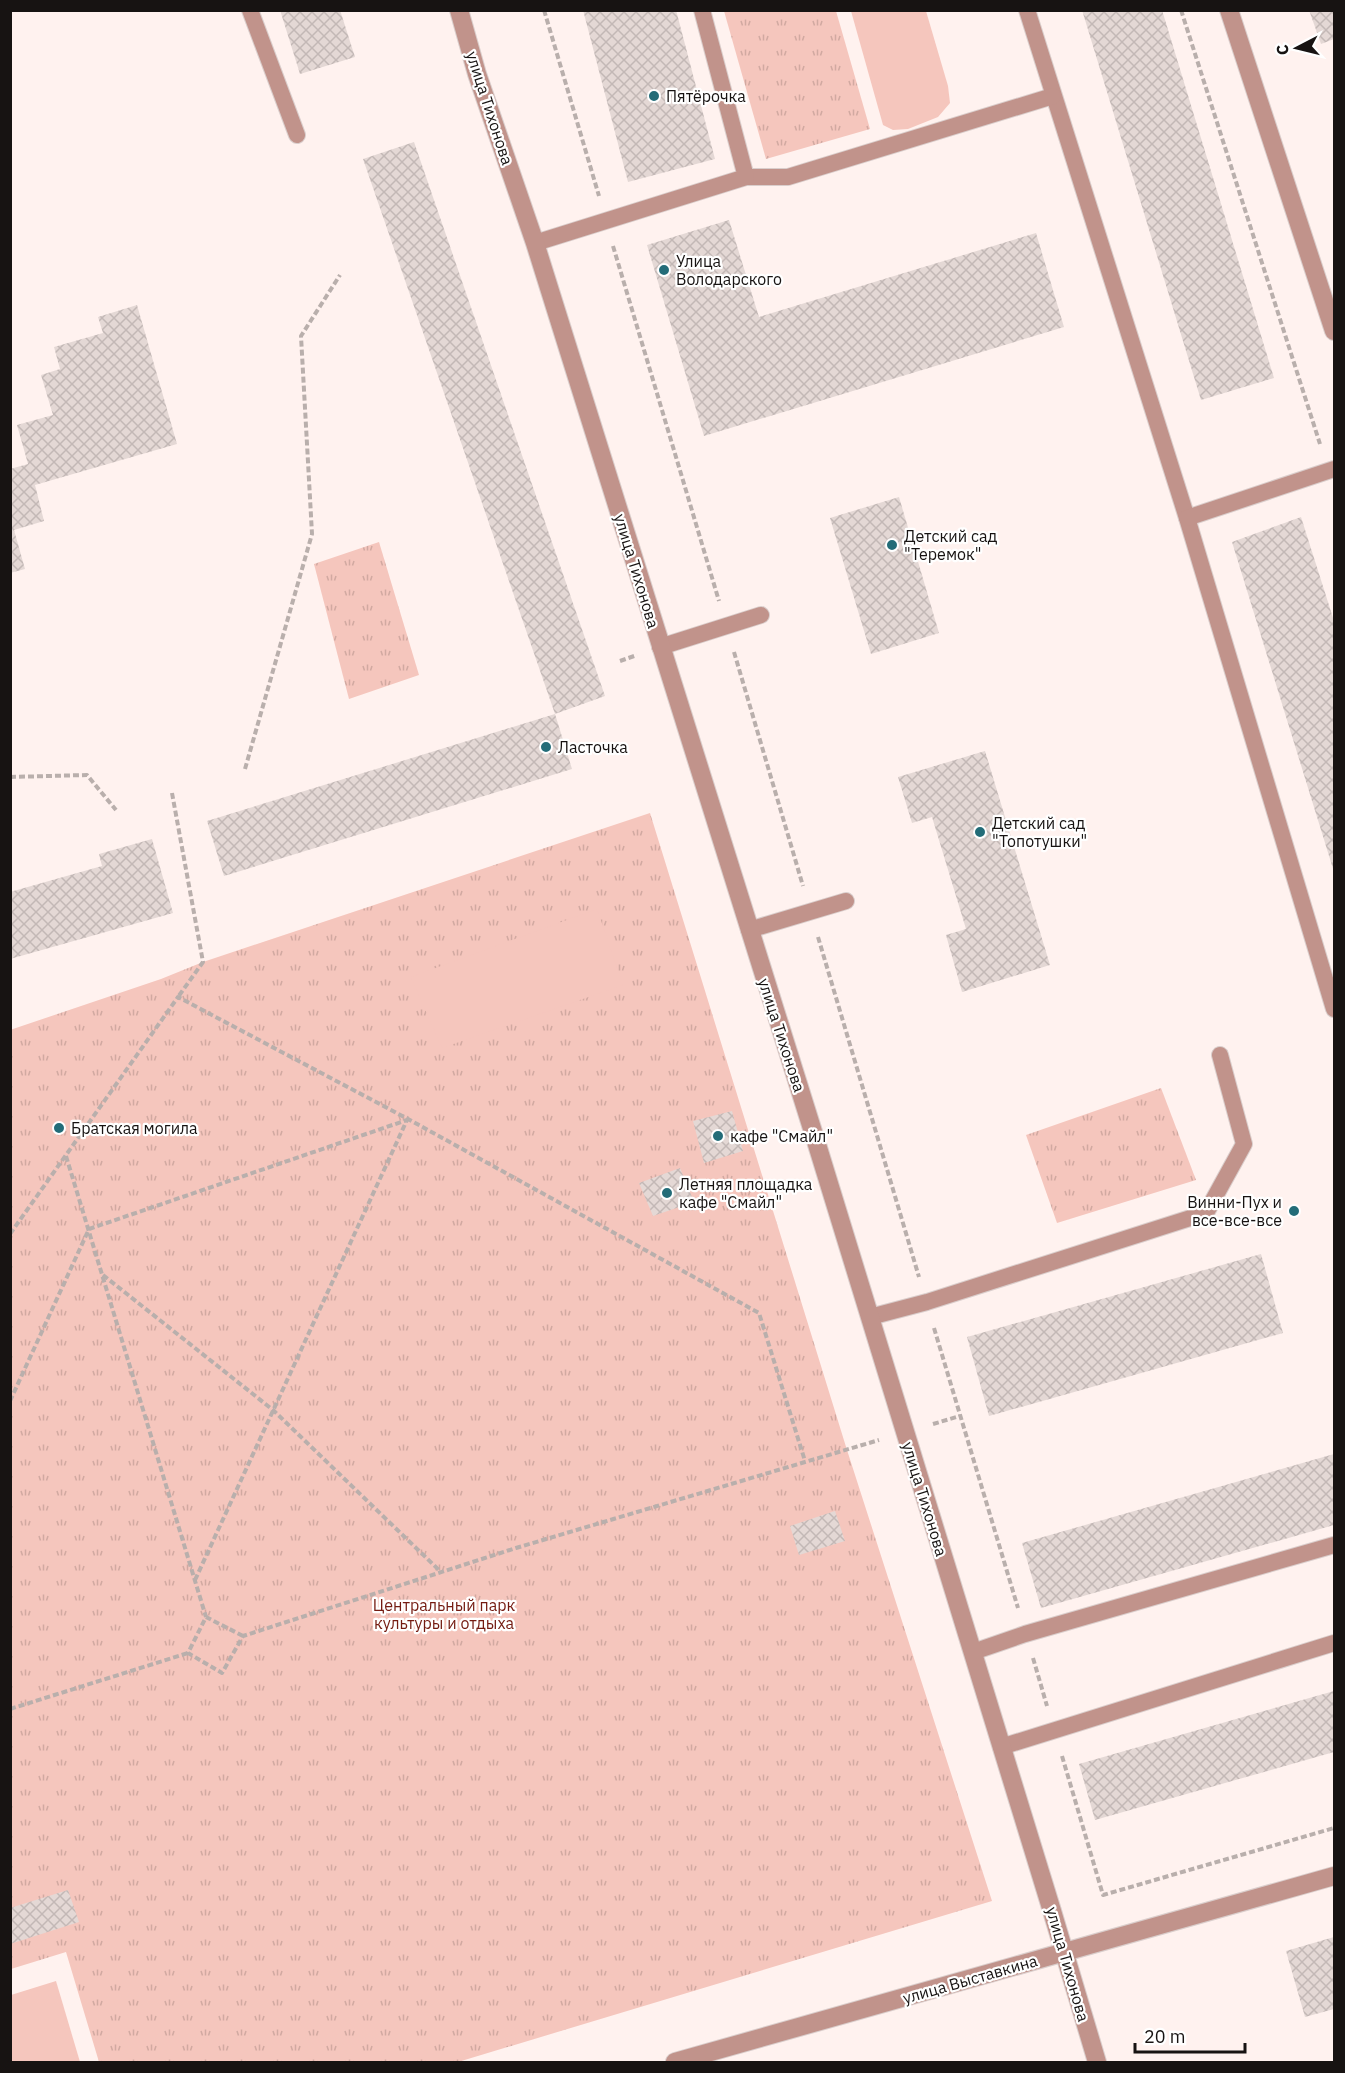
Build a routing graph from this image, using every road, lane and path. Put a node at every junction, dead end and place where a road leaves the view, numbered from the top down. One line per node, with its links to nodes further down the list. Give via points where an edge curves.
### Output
1 (250, 10): 9 (lane)
2 (459, 10): 12 (street, улица Тихонова)
3 (544, 10): 11 (path)
4 (702, 10): 10 (lane)
5 (1027, 10): 8 (lane)
6 (1181, 10): 15 (path)
7 (1229, 10): 14 (street)
8 (1053, 96): 10 (lane, via 788,177); 16 (lane)
9 (297, 135)
10 (746, 177): 11 (lane)
11 (606, 221): 12 (lane); 18 (path)
12 (535, 243): 19 (street, улица Тихонова)
13 (340, 275): 20 (path, via 301,336 312,534)
14 (1335, 331)
15 (1332, 470): 16 (lane)
16 (1186, 518): 28 (lane)
17 (761, 615): 18 (lane)
18 (726, 626): 19 (lane); 25 (path)
19 (660, 647): 26 (street, улица Тихонова)
20 (245, 769)
21 (10, 777): 23 (path, via 87,775)
22 (172, 793): 27 (path, via 203,962)
23 (116, 810)
24 (846, 901): 25 (lane)
25 (811, 912): 26 (lane); 35 (path)
26 (749, 930): 36 (street, улица Тихонова)
27 (178, 997): 30 (path); 31 (path)
28 (1335, 1010)
29 (1220, 1055): 35 (lane, via 1244,1144 1206,1213)
30 (408, 1119): 32 (path); 38 (path); 40 (path, via 759,1313)
31 (66, 1155): 32 (path); 33 (path)
32 (89, 1229): 34 (path); 37 (path)
33 (10, 1234)
34 (102, 1274): 38 (path); 43 (path)
35 (927, 1302): 36 (lane); 45 (path)
36 (870, 1317): 48 (street, улица Тихонова)
37 (10, 1401)
38 (273, 1410): 42 (path); 43 (path)
39 (846, 1450): 40 (path)
40 (805, 1461): 42 (path)
41 (1335, 1545): 45 (lane)
42 (441, 1572): 46 (path)
43 (195, 1580): 44 (path)
44 (206, 1617): 46 (path); 49 (path)
45 (1025, 1634): 48 (lane); 51 (path)
46 (243, 1636): 49 (path, via 222,1673)
47 (1335, 1644): 51 (lane)
48 (972, 1652): 52 (street, улица Тихонова)
49 (188, 1653): 50 (path)
50 (10, 1709)
51 (1054, 1730): 52 (lane); 53 (path, via 1103,1895)
52 (1001, 1747): 55 (street, улица Тихонова)
53 (1335, 1828)
54 (1335, 1876): 55 (street, улица Выставкина)
55 (1064, 1952): 56 (street, улица Выставкина); 57 (street, улица Тихонова)
56 (675, 2062)
57 (1097, 2062)

